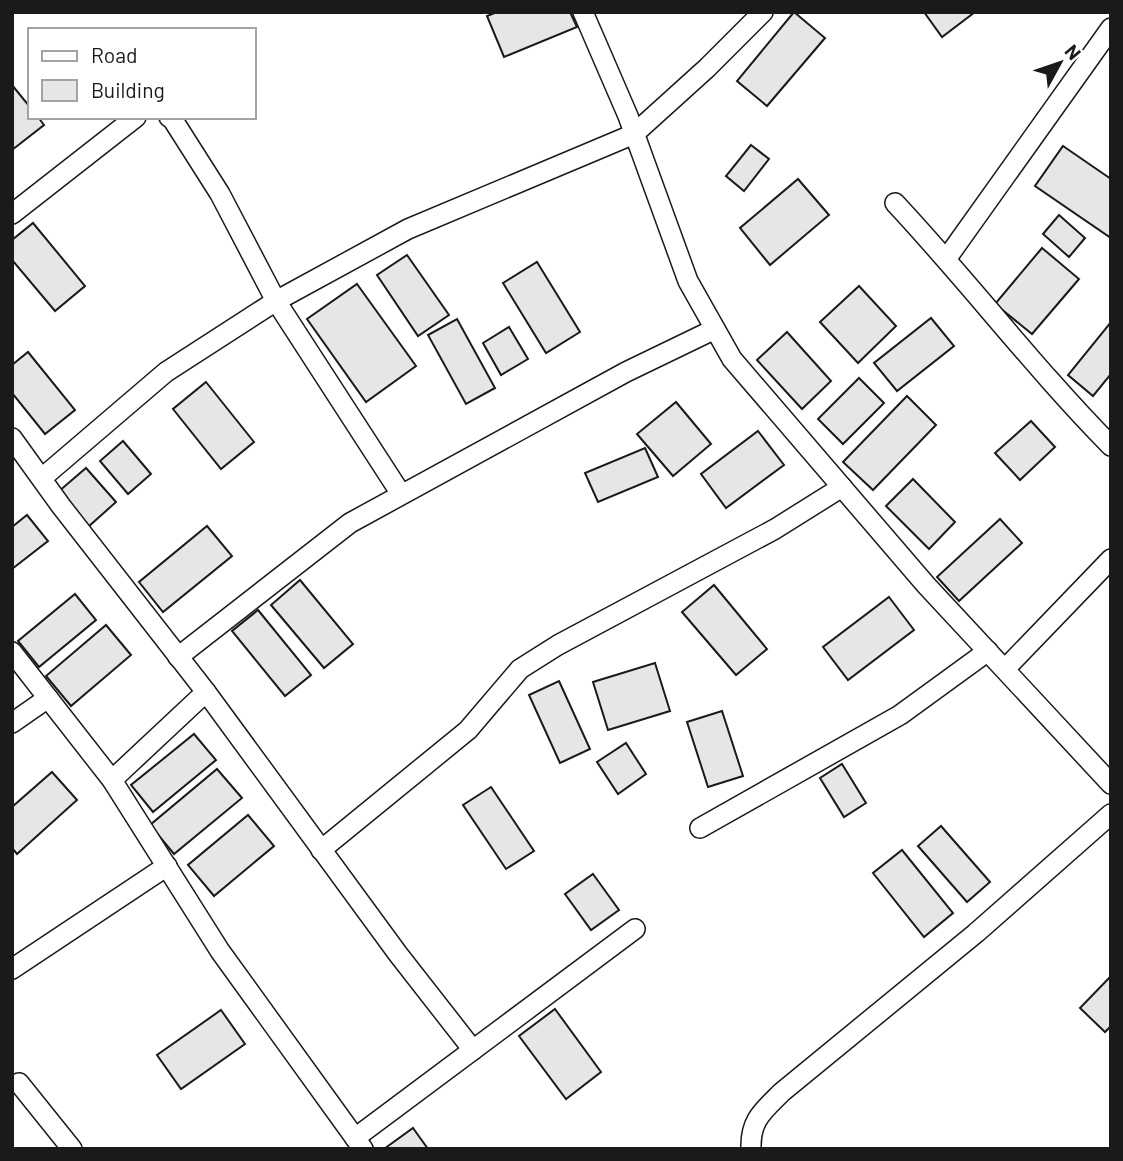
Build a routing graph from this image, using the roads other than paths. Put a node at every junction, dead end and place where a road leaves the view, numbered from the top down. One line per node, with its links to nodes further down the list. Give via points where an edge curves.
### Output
1 (583, 12): 6 (street)
2 (763, 12): 6 (street)
3 (1111, 27): 9 (street)
4 (133, 119): 8 (street)
5 (172, 119): 10 (street, via 220,194)
6 (634, 134): 10 (street, via 408,229); 11 (street, via 688,281)
7 (895, 203): 9 (street)
8 (12, 214)
9 (947, 258): 13 (street)
10 (276, 301): 14 (street, via 166,372); 16 (street)
11 (715, 329): 15 (street, via 732,359); 16 (street)
12 (12, 438): 14 (street)
13 (1111, 446)
14 (42, 478): 20 (street)
15 (842, 487): 18 (street); 29 (street, via 775,529 520,669 468,730)
16 (401, 494): 20 (street, via 350,523)
17 (1111, 559): 21 (street)
18 (988, 651): 21 (street); 28 (street, via 901,715)
19 (12, 652): 23 (street)
20 (178, 657): 22 (street)
21 (1005, 669): 26 (street)
22 (205, 692): 25 (street); 29 (street)
23 (48, 698): 24 (street); 25 (street)
24 (12, 723)
25 (112, 780): 30 (street)
26 (1111, 784)
27 (1111, 814): 37 (street, via 782,1092 750,1132)
28 (700, 828)
29 (321, 850): 33 (street)
30 (167, 866): 32 (street); 35 (street, via 220,951)
31 (635, 929): 33 (street)
32 (12, 969)
33 (473, 1050): 35 (street)
34 (19, 1083): 36 (street)
35 (359, 1143)
36 (72, 1149)
37 (751, 1149)

